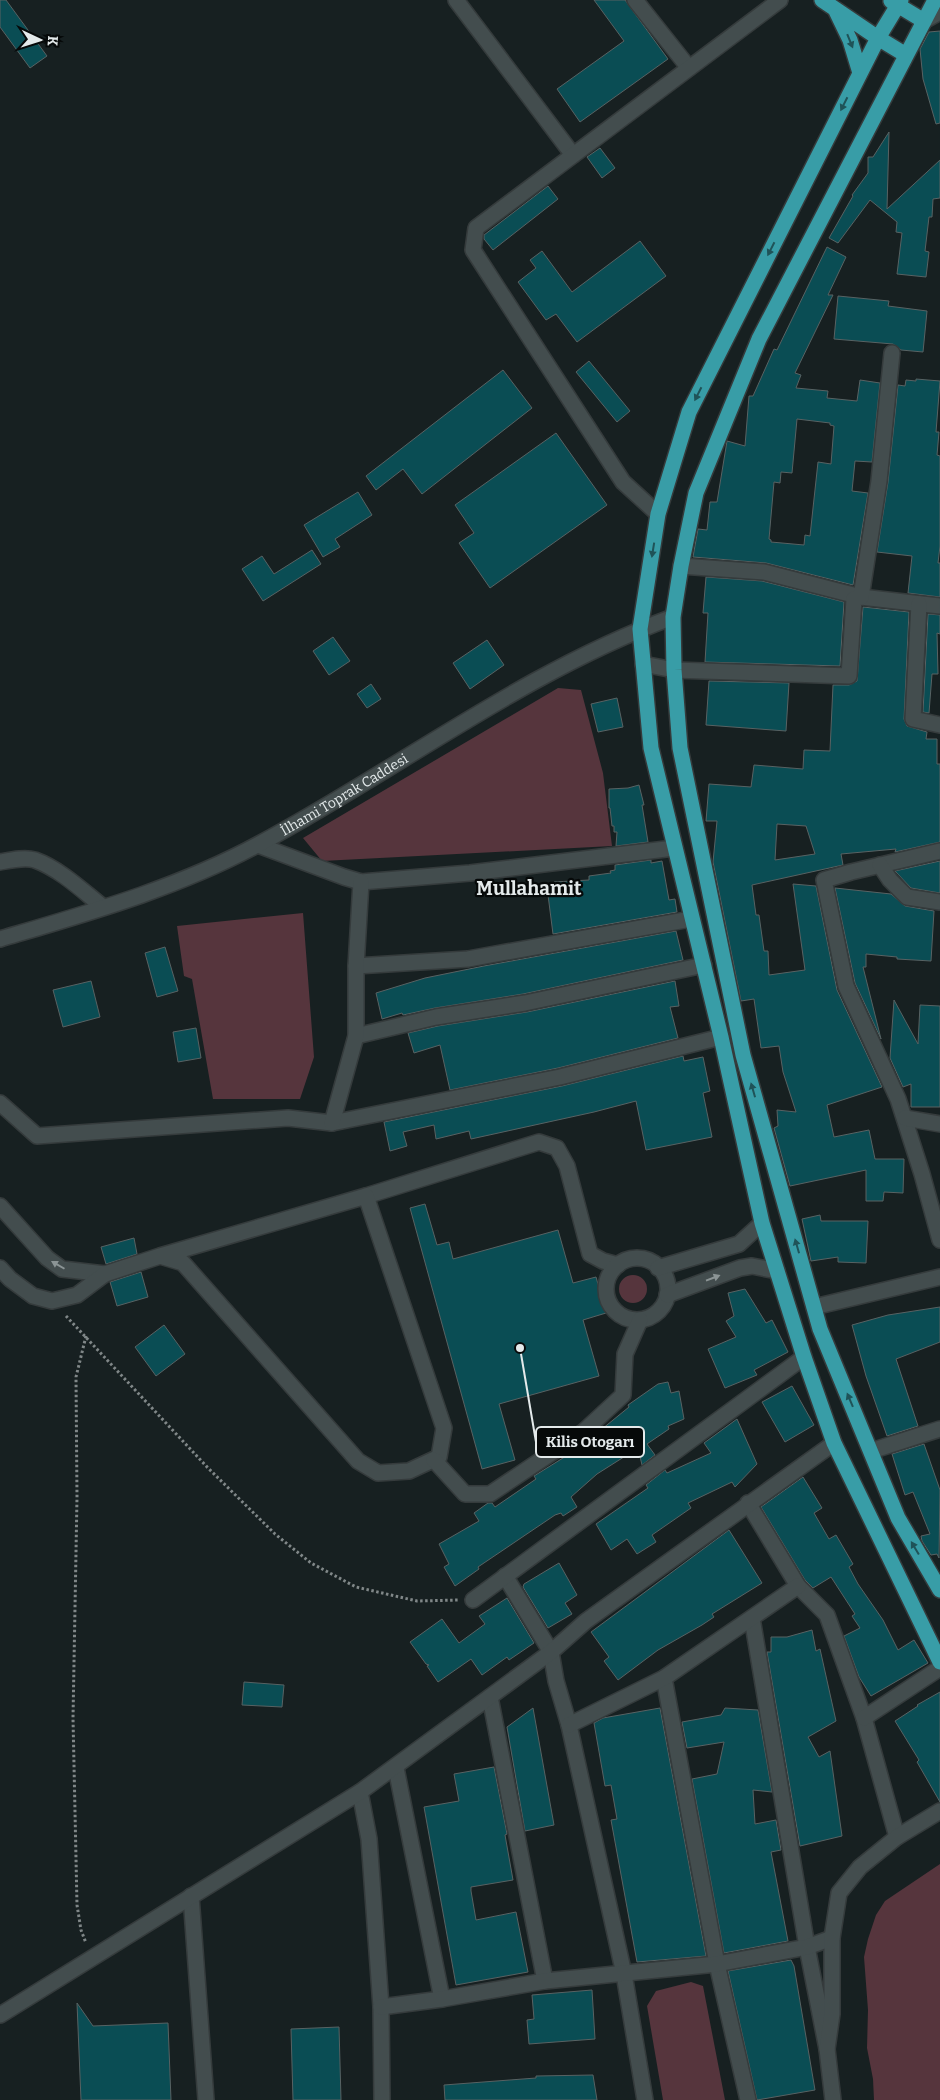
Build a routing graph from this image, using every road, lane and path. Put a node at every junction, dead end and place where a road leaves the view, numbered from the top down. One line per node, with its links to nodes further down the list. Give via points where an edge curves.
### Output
1 (456, 0): 14 (street)
2 (635, 0): 12 (street)
3 (780, 0): 12 (street)
4 (822, 0): 7 (main road)
5 (935, 0): 9 (main road)
6 (897, 2): 9 (main road); 10 (main road)
7 (835, 10): 10 (main road); 13 (main road, one-way to 13, via 850,40)
8 (940, 12): 9 (street)
9 (924, 21): 11 (main road)
10 (878, 38): 11 (main road); 13 (main road)
11 (906, 55): 17 (main road, via 759,339 696,493)
12 (689, 68): 14 (street)
13 (860, 73): 16 (main road, one-way to 16, via 689,412)
14 (573, 155): 16 (street, via 476,228 473,250 623,482)
15 (892, 353): 18 (street, via 879,481)
16 (658, 514): 22 (main road, one-way to 22)
17 (681, 566): 18 (street, via 764,572); 21 (main road)
18 (861, 597): 19 (street); 24 (street, via 854,599 849,676)
19 (920, 604): 20 (street); 25 (street, via 913,719)
20 (940, 606)
21 (673, 617): 22 (street, İlhami Toprak Caddesi); 24 (main road)
22 (640, 629): 23 (main road); 26 (street, İlhami Toprak Caddesi, via 491,706)
23 (643, 664): 24 (street); 27 (main road, via 650,748)
24 (674, 670): 57 (main road, one-way to 24, via 743,1055 680,748)
25 (940, 726)
26 (258, 845): 31 (street); 33 (street, İlhami Toprak Caddesi, via 171,885)
27 (674, 848): 31 (street, via 470,873); 34 (main road)
28 (940, 851): 30 (street)
29 (0, 862): 33 (street, via 34,860 54,870)
30 (880, 865): 32 (street, via 907,897); 41 (street, via 824,880 846,986)
31 (361, 882): 37 (street)
32 (940, 902)
33 (103, 907): 35 (street, İlhami Toprak Caddesi)
34 (691, 918): 36 (main road); 37 (street, via 468,959)
35 (0, 939)
36 (704, 965): 38 (street, via 525,1004 436,1017); 39 (main road)
37 (356, 966): 38 (street)
38 (356, 1036): 42 (street)
39 (722, 1037): 42 (street, via 560,1077); 46 (main road)
40 (0, 1103): 42 (street, via 37,1136 288,1118)
41 (905, 1118): 43 (street); 47 (street)
42 (332, 1123)
43 (940, 1124)
44 (366, 1196): 48 (street); 49 (street, via 539,1142 558,1148 567,1166 590,1254); 64 (street, via 444,1428 439,1458)
45 (0, 1206): 53 (street, one-way to 45, via 62,1269 47,1258)
46 (762, 1223): 51 (street, via 739,1244); 52 (main road)
47 (940, 1240)
48 (160, 1256): 53 (street); 64 (street, via 183,1263 358,1461 378,1472 409,1471)
49 (618, 1265): 51 (street, via 634,1258 643,1259); 58 (street, via 607,1282 608,1301 621,1316)
50 (0, 1268): 56 (street, via 33,1296)
51 (658, 1268): 55 (street, via 667,1285)
52 (777, 1271): 55 (street, one-way to 52, via 740,1268 752,1266); 60 (main road)
53 (105, 1274): 56 (street, via 77,1295)
54 (940, 1277): 57 (street)
55 (667, 1295): 58 (street, via 658,1312)
56 (52, 1301): 59 (path)
57 (814, 1307): 63 (main road, one-way to 57, via 820,1329)
58 (640, 1320): 64 (street, via 625,1354 623,1395 583,1432 490,1494 465,1494)
59 (86, 1336): 69 (path, via 208,1468 275,1534 311,1563 356,1587 391,1595 417,1600); 85 (path, via 76,1377 73,1718 77,1905 81,1930)
60 (804, 1357): 62 (main road); 66 (street)
61 (940, 1429): 63 (street)
62 (834, 1443): 65 (street); 72 (main road)
63 (872, 1451): 68 (main road, one-way to 63, via 898,1518)
64 (434, 1460)
65 (748, 1502): 67 (street); 71 (street, via 586,1621)
66 (505, 1576): 69 (street); 71 (street)
67 (798, 1586): 70 (street); 76 (street, via 827,1615)
68 (940, 1590)
69 (473, 1600)
70 (752, 1618): 74 (street); 84 (street)
71 (551, 1652): 75 (street); 77 (street)
72 (940, 1662)
73 (940, 1668): 76 (street)
74 (664, 1678): 77 (street); 86 (street)
75 (490, 1697): 78 (street); 88 (street)
76 (864, 1718): 81 (street)
77 (569, 1724): 87 (street)
78 (396, 1768): 79 (street); 89 (street)
79 (360, 1792): 82 (street); 90 (street, via 369,1839)
80 (940, 1811): 81 (street)
81 (897, 1837): 83 (street, via 860,1867 839,1893)
82 (191, 1896): 85 (street); 93 (street)
83 (832, 1938): 84 (street); 92 (street, via 832,2014)
84 (807, 1947): 86 (street); 92 (street)
85 (92, 1958): 91 (street)
86 (717, 1964): 87 (street); 96 (street)
87 (624, 1974): 88 (street); 95 (street)
88 (545, 1981): 89 (street)
89 (442, 1999): 90 (street)
90 (381, 2007): 94 (street)
91 (0, 2015)
92 (827, 2049): 97 (street)
93 (206, 2100)
94 (382, 2100)
95 (645, 2100)
96 (748, 2100)
97 (833, 2100)

